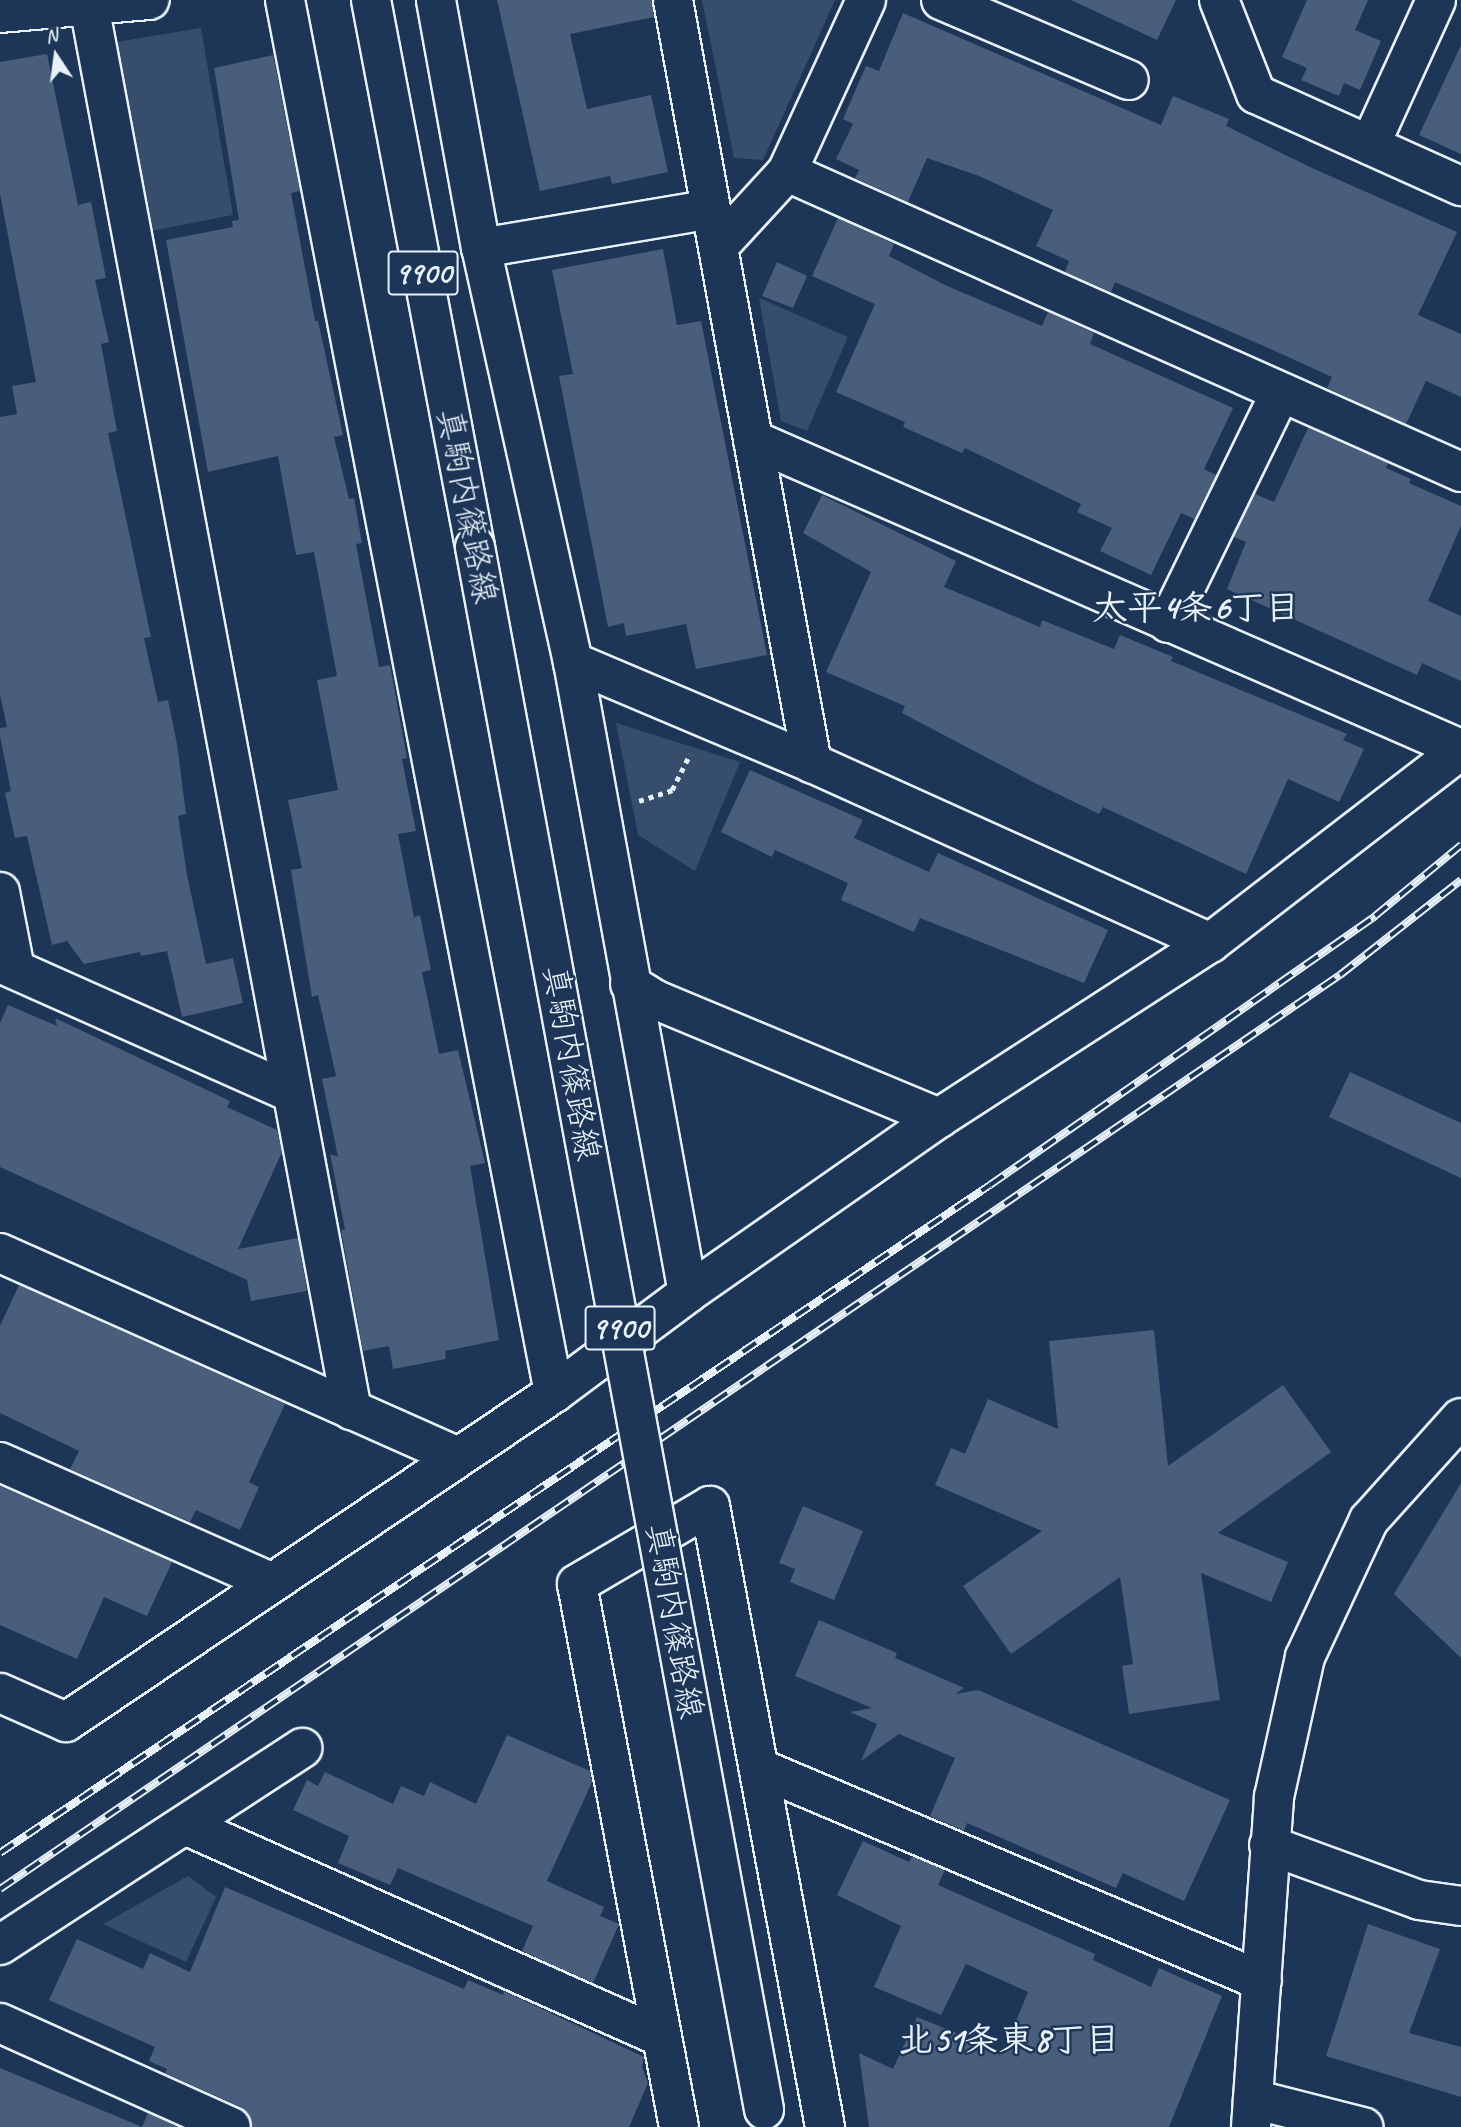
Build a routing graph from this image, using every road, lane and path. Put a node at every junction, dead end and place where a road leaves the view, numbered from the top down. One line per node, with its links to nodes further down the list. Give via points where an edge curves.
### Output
1 (149, 0): 10 (street)
2 (285, 0): 36 (street)
3 (371, 0): 53 (street, 真駒内篠路線 / 9900, bridge)
4 (436, 0): 18 (street)
5 (673, 0): 16 (street)
6 (866, 0): 14 (street)
7 (941, 0): 12 (street)
8 (1219, 0): 13 (street, via 1256,94)
9 (1436, 0): 13 (street)
10 (88, 3): 11 (street); 32 (street)
11 (0, 13)
12 (1129, 80)
13 (1370, 145): 15 (street)
14 (787, 172): 17 (street); 19 (street)
15 (1461, 186)
16 (711, 209): 17 (street); 18 (street)
17 (718, 247): 20 (street)
18 (481, 248): 23 (street)
19 (1280, 393): 21 (street); 22 (street)
20 (753, 440): 22 (street); 26 (street)
21 (1461, 472)
22 (1168, 623): 25 (street)
23 (573, 662): 26 (street); 31 (street)
24 (695, 744): 27 (path, via 672,790)
25 (1461, 749): 29 (street)
26 (812, 763): 29 (street)
27 (634, 803)
28 (0, 892): 30 (street)
29 (1210, 943): 33 (street)
30 (8, 966): 32 (street)
31 (630, 984): 33 (street, via 656,1000); 35 (street)
32 (290, 1091): 37 (street)
33 (939, 1118): 35 (street)
34 (0, 1253): 37 (street)
35 (688, 1293): 36 (street)
36 (554, 1393): 39 (street)
37 (352, 1410): 39 (street)
38 (1461, 1418): 46 (street, via 1369,1520 1305,1657 1274,1797)
39 (456, 1457): 41 (street)
40 (0, 1462): 41 (street)
41 (269, 1581): 42 (street, via 66,1722)
42 (0, 1693)
43 (302, 1748): 45 (street)
44 (760, 1769): 49 (street); 51 (street, via 710,1506 577,1584); 56 (street)
45 (187, 1826): 48 (street); 51 (street)
46 (1269, 1845): 47 (street, via 1419,1900); 49 (street)
47 (1461, 1906)
48 (0, 1945)
49 (1262, 1981): 52 (street)
50 (0, 2023): 54 (street)
51 (661, 2037): 55 (street)
52 (1252, 2113): 57 (street)
53 (766, 2118)
54 (231, 2127)
55 (679, 2127)
56 (825, 2127)
57 (1363, 2127)

